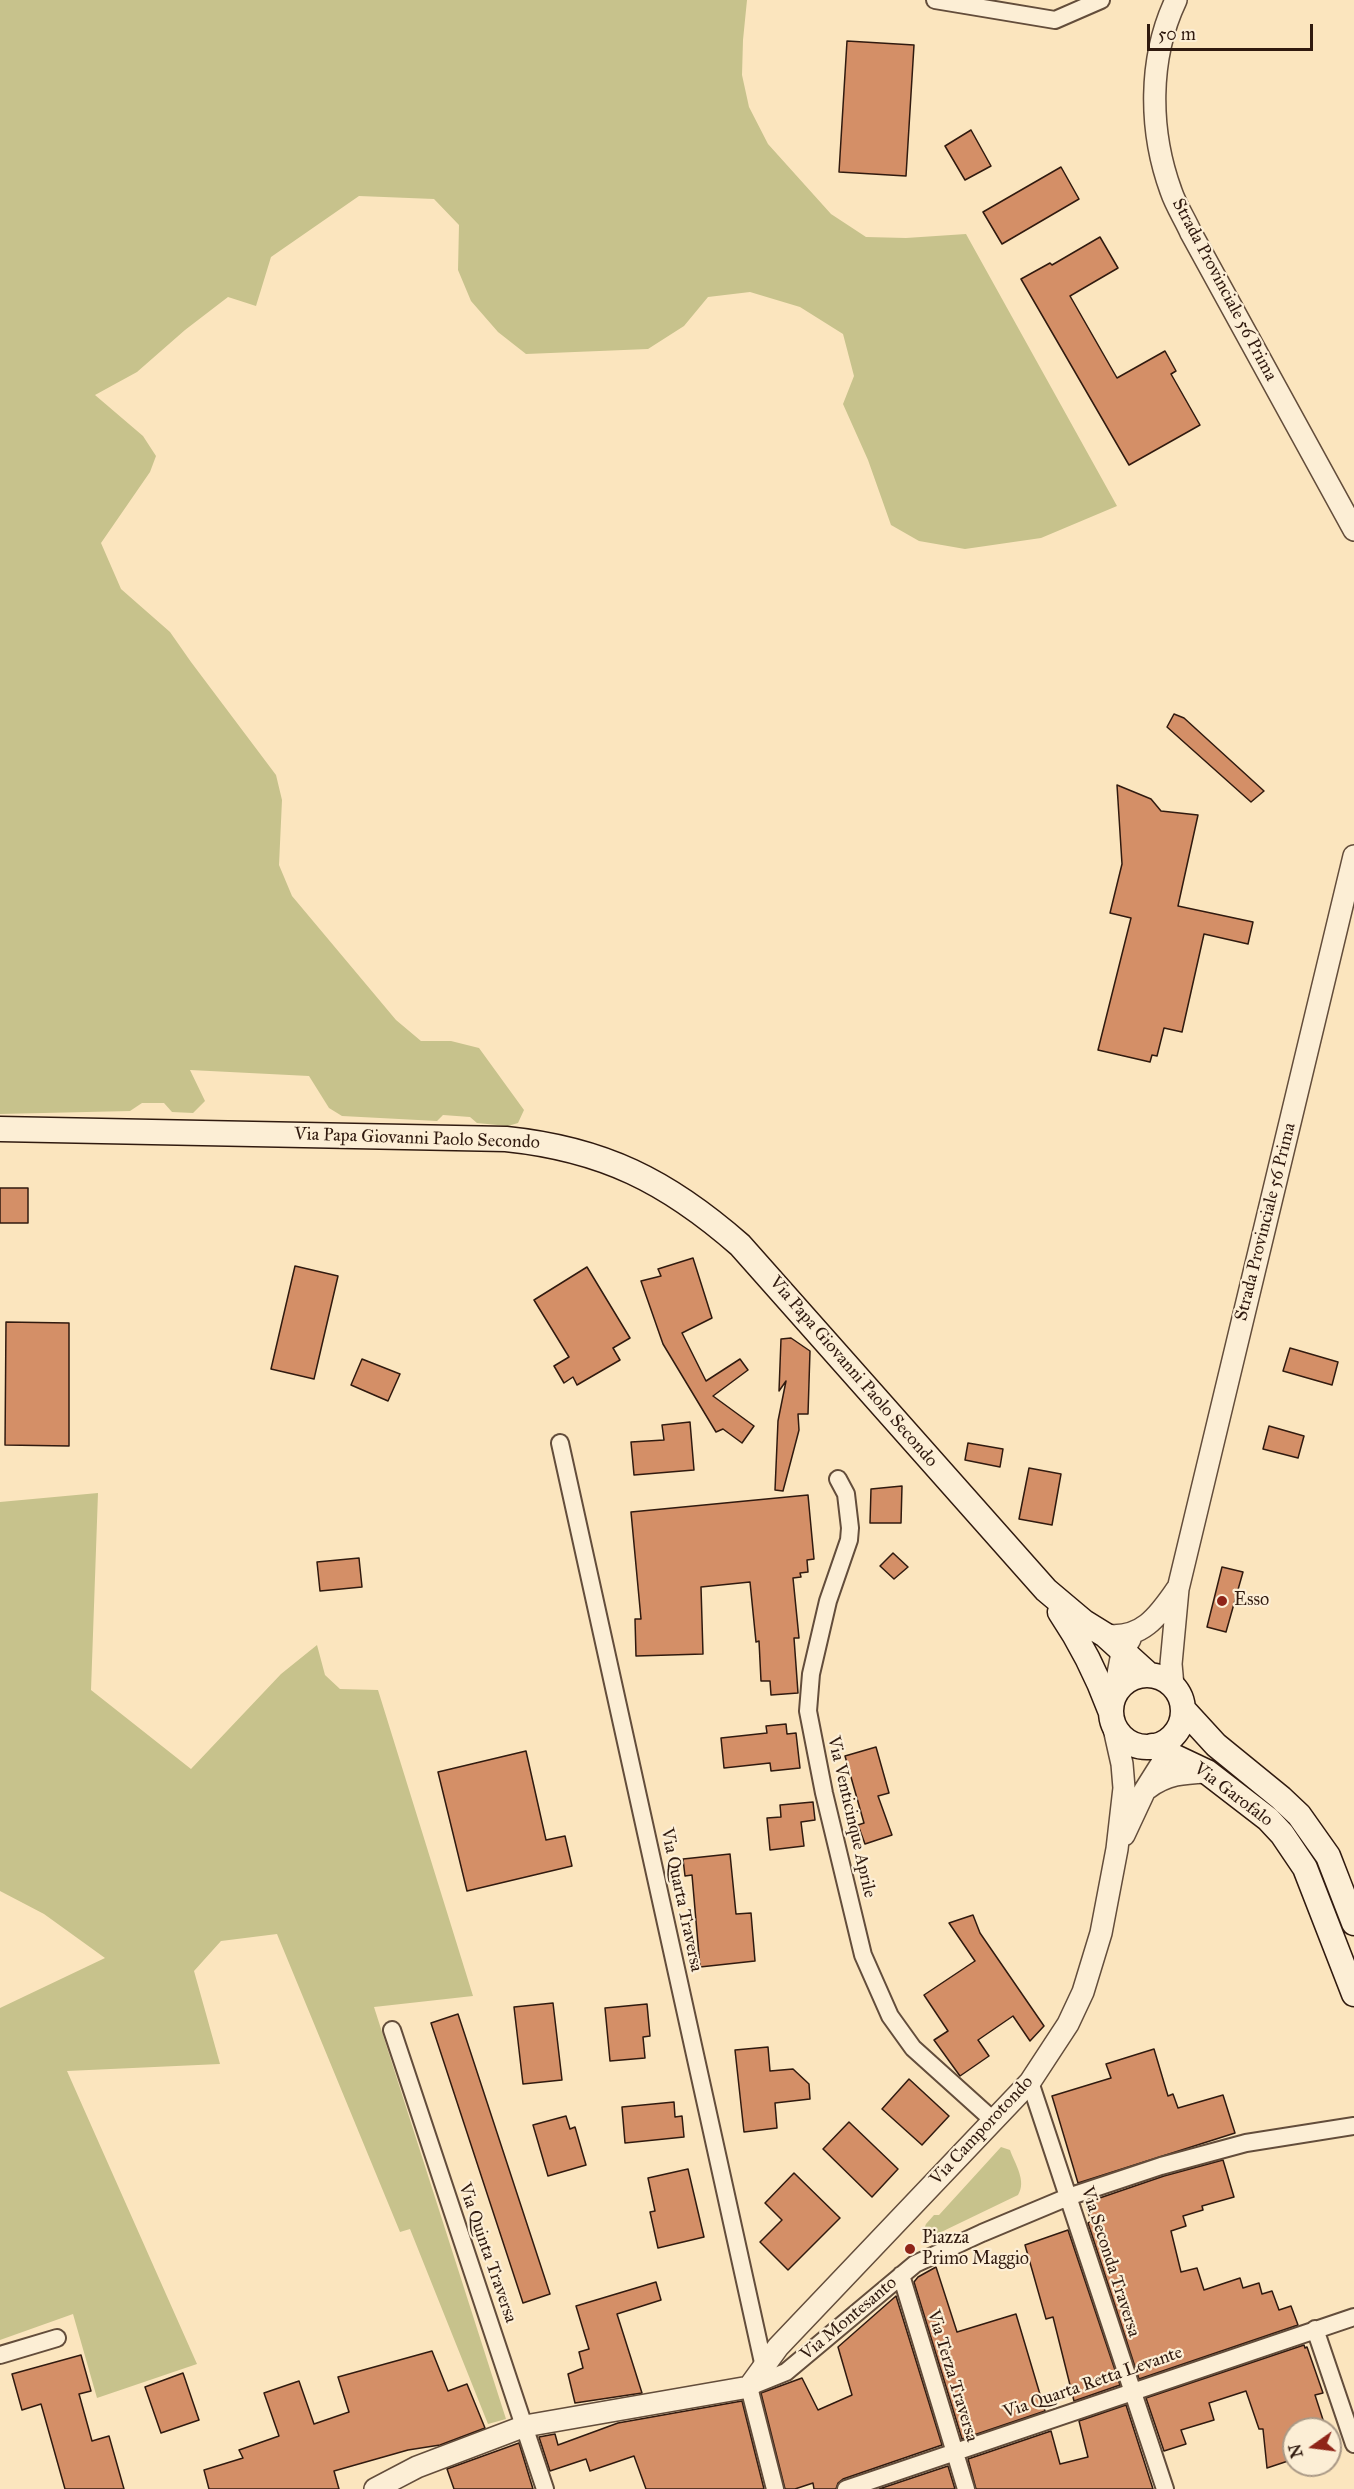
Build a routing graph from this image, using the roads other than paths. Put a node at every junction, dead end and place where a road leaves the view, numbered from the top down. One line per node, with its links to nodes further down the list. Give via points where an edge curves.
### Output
1 (935, 0): 2 (street, via 1054,20)
2 (1101, 0)
3 (1176, 0): 4 (street, Strada Provinciale 56 Prima, via 1160,45 1154,99 1157,134 1171,192)
4 (1354, 530)
5 (1354, 856): 9 (street, Strada Provinciale 56 Prima)
6 (0, 1129): 10 (main road, Via Papa Giovanni Paolo Secondo, via 506,1139 547,1143 625,1168 703,1213 740,1245)
7 (560, 1443): 32 (street, Via Quarta Traversa)
8 (838, 1479): 24 (street, Via Venticinque Aprile, via 846,1494 849,1540 828,1601 811,1674 808,1711 863,1955 890,2016 913,2048)
9 (1178, 1589): 11 (street, via 1163,1610); 13 (street, Strada Provinciale 56 Prima, via 1171,1664)
10 (1046, 1590): 11 (main road, via 1104,1635); 15 (main road, via 1080,1642)
11 (1128, 1643): 12 (main road); 15 (street)
12 (1148, 1674): 13 (main road); 15 (main road, via 1128,1680)
13 (1173, 1686): 14 (main road)
14 (1183, 1709): 16 (main road, via 1180,1724); 20 (main road, Via Garofalo, via 1216,1745 1299,1815 1328,1856)
15 (1112, 1710): 16 (main road, via 1119,1734 1128,1742); 19 (street, via 1124,1788)
16 (1163, 1745): 17 (main road, Via Garofalo); 18 (street)
17 (1207, 1772): 18 (street, via 1162,1778); 21 (main road, Via Garofalo, via 1268,1819 1295,1850 1316,1891)
18 (1145, 1790): 19 (street)
19 (1117, 1849): 23 (street, Via Camporotondo, via 1101,1933 1083,1992 1068,2024)
20 (1354, 1923)
21 (1354, 1994)
22 (392, 2030): 34 (street, Via Quinta Traversa)
23 (1030, 2082): 24 (street, Via Camporotondo); 26 (street, Via Seconda Traversa)
24 (994, 2121): 32 (street, Via Camporotondo, via 778,2347)
25 (1354, 2126): 26 (street, Via Montesanto, via 1246,2143)
26 (1068, 2197): 27 (street, Via Montesanto, via 982,2233); 33 (street, Via Seconda Traversa)
27 (901, 2274): 32 (street, Via Montesanto, via 786,2372); 36 (street, Via Terza Traversa)
28 (1354, 2317): 29 (street, Via Quarta Retta Levante)
29 (1316, 2329): 33 (street, Via Quarta Retta Levante); 35 (street)
30 (57, 2338): 31 (street)
31 (0, 2355)
32 (760, 2377): 34 (street, Via Montesanto); 39 (street, Via Quarta Traversa)
33 (1132, 2390): 36 (street, Via Quarta Retta Levante); 42 (street, Via Seconda Traversa)
34 (525, 2426): 37 (street, Via Montesanto, via 417,2466); 38 (street, Via Quinta Traversa)
35 (1354, 2444)
36 (954, 2451): 40 (street, Via Quarta Retta Levante); 41 (street, Via Terza Traversa)
37 (375, 2489)
38 (545, 2489)
39 (775, 2489)
40 (846, 2489)
41 (966, 2489)
42 (1165, 2489)

